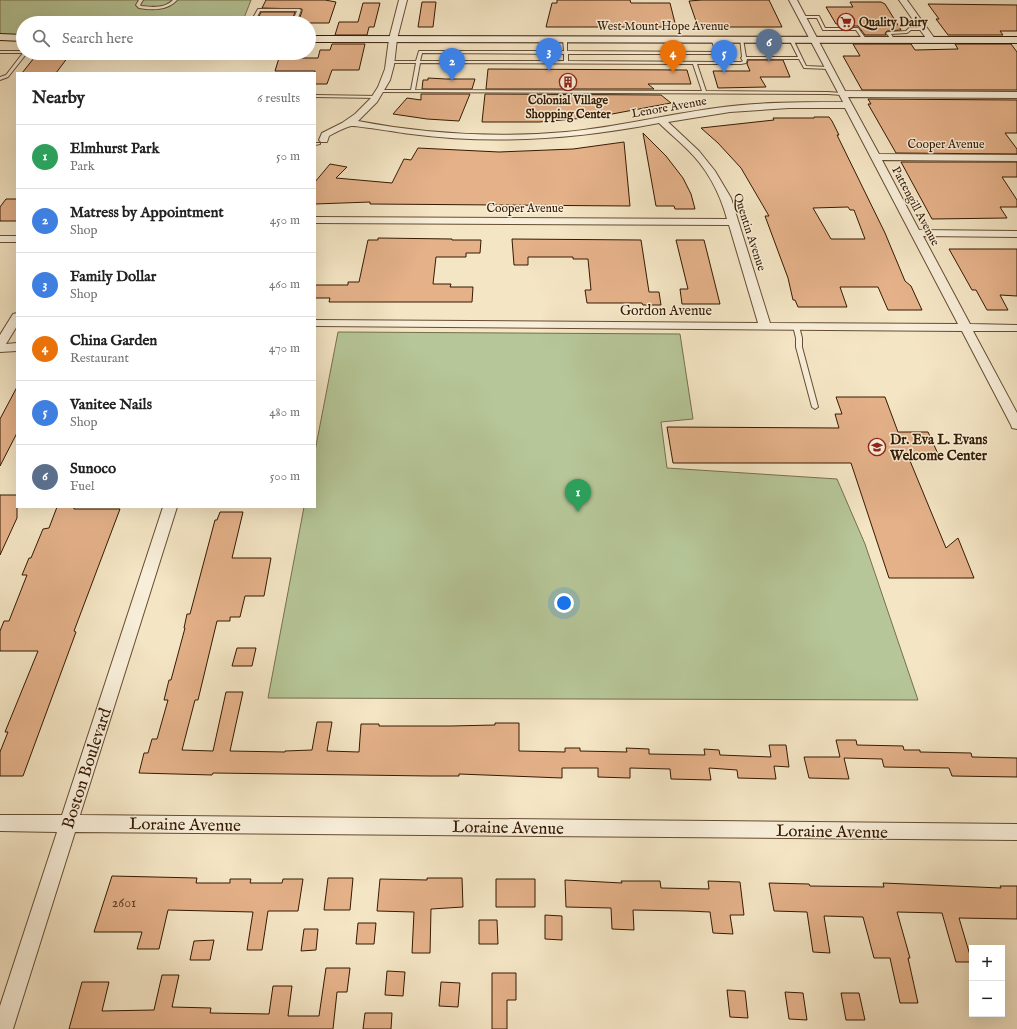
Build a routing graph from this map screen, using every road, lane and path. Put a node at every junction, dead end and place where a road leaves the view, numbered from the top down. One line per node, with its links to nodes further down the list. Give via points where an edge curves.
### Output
1 (134, 0): 7 (lane)
2 (141, 0): 7 (lane)
3 (175, 0): 7 (lane, via 166,10)
4 (403, 0): 15 (street)
5 (793, 0): 10 (street, Pattengill Avenue)
6 (903, 0): 11 (street)
7 (138, 5)
8 (255, 16): 9 (lane, via 258,10 299,10)
9 (297, 16)
10 (802, 17): 20 (street, Pattengill Avenue); 21 (lane, via 818,17 824,29 857,29)
11 (924, 29): 22 (lane, via 888,32); 23 (street)
12 (0, 37): 13 (street)
13 (16, 38)
14 (316, 39): 15 (street, West Mount Hope Avenue)
15 (393, 39): 16 (street, West Mount Hope Avenue); 33 (street)
16 (565, 39): 17 (street, West Mount Hope Avenue); 26 (lane)
17 (713, 39): 18 (street, West Mount Hope Avenue); 27 (lane)
18 (741, 39): 19 (street, West Mount Hope Avenue); 30 (lane)
19 (791, 39): 20 (street, West Mount Hope Avenue); 31 (lane)
20 (813, 39): 21 (street, West Mount Hope Avenue); 38 (street, Pattengill Avenue)
21 (864, 39): 22 (street, West Mount Hope Avenue)
22 (892, 39): 23 (street, West Mount Hope Avenue)
23 (931, 39): 24 (street, West Mount Hope Avenue)
24 (1017, 40)
25 (2, 52): 28 (lane); 29 (lane)
26 (566, 52): 27 (lane); 34 (lane, via 420,52); 35 (lane)
27 (718, 52): 37 (lane)
28 (16, 53)
29 (0, 56)
30 (744, 58): 31 (lane); 37 (lane, via 744,63)
31 (800, 58): 38 (lane, via 807,68)
32 (19, 60): 39 (lane, via 8,76)
33 (390, 62): 34 (lane); 42 (street)
34 (417, 62): 35 (lane); 40 (lane)
35 (566, 63): 36 (lane)
36 (695, 63): 37 (lane); 41 (lane)
37 (722, 63)
38 (828, 68): 43 (street, Pattengill Avenue)
39 (0, 79)
40 (413, 91): 41 (lane); 42 (lane)
41 (704, 92): 43 (lane)
42 (379, 94): 44 (lane); 48 (street)
43 (842, 94): 45 (street); 46 (street, Pattengill Avenue)
44 (316, 96)
45 (1017, 96)
46 (848, 105): 47 (street, Lenore Avenue, via 759,106); 50 (street, Pattengill Avenue)
47 (661, 120): 48 (street, Lenore Avenue, via 612,129 514,136 434,134); 53 (street, Quentin Avenue, via 691,148 716,180 726,198)
48 (351, 122): 49 (street, via 334,138)
49 (318, 144)
50 (876, 157): 51 (street, Cooper Avenue); 54 (street, Pattengill Avenue)
51 (1017, 158)
52 (316, 220): 53 (street, Cooper Avenue)
53 (734, 222): 60 (street, Quentin Avenue)
54 (916, 233): 55 (street); 62 (street, Pattengill Avenue)
55 (1017, 234)
56 (0, 239): 57 (street)
57 (16, 239)
58 (16, 318): 64 (street)
59 (316, 323): 60 (street, Gordon Avenue)
60 (765, 326): 61 (street, Gordon Avenue)
61 (796, 326): 62 (street, Gordon Avenue); 66 (lane)
62 (965, 328): 63 (street, Gordon Avenue); 67 (street, Pattengill Avenue)
63 (1017, 328)
64 (0, 346): 65 (street)
65 (16, 348)
66 (815, 407)
67 (1017, 425)
68 (170, 508): 70 (street, Boston Boulevard)
69 (0, 823): 70 (street, Loraine Avenue)
70 (68, 823): 71 (street, Loraine Avenue); 72 (street, Boston Boulevard)
71 (1017, 832)
72 (2, 1029)

